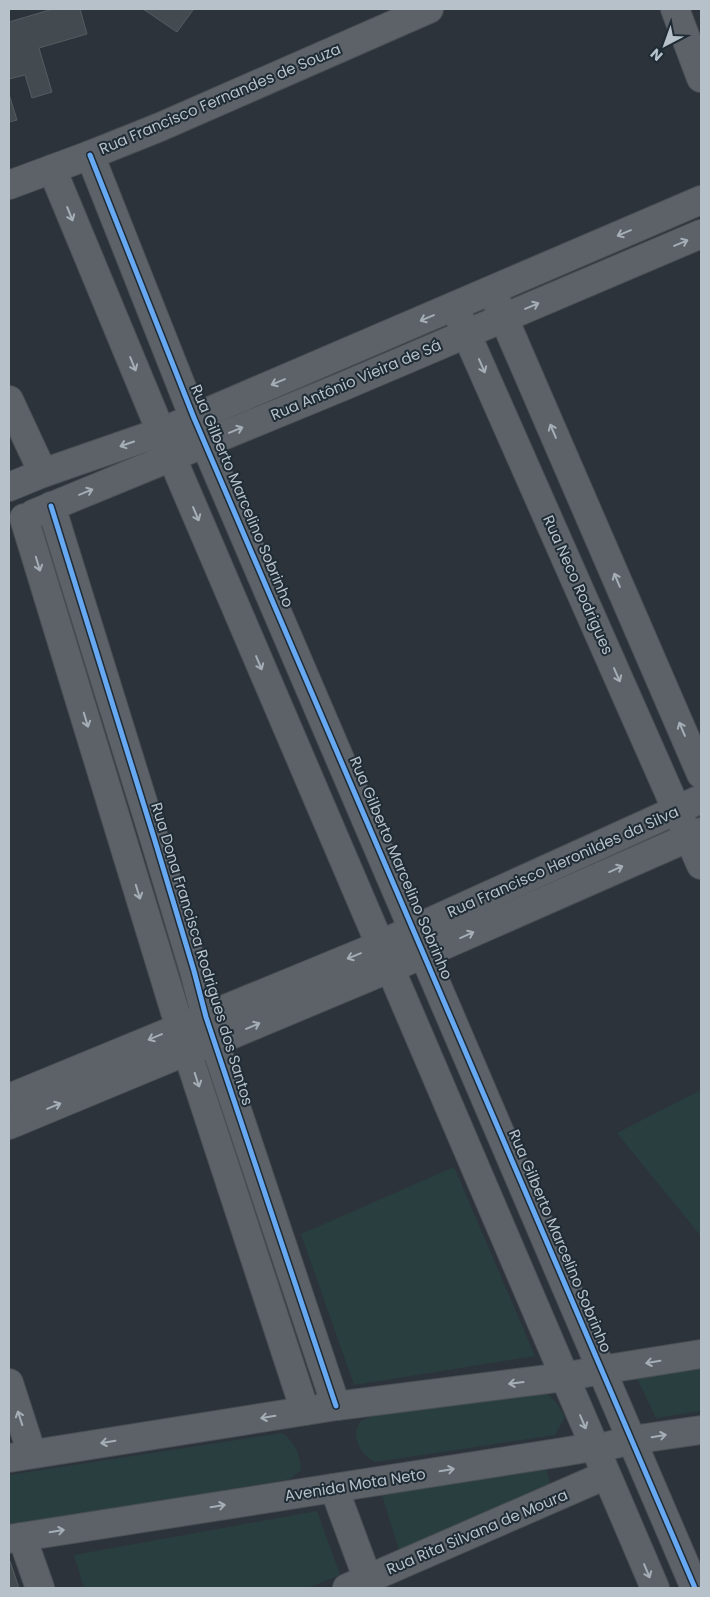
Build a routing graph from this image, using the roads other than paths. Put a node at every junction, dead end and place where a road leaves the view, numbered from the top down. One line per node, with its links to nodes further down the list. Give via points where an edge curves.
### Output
1 (429, 9): 4 (street, Rua Francisco Fernandes de Souza)
2 (675, 9): 3 (street)
3 (701, 78)
4 (90, 155): 5 (street, Rua Francisco Fernandes de Souza); 14 (street, Rua Gilberto Marcelino Sobrinho)
5 (52, 169): 6 (street, Rua Francisco Fernandes de Souza); 15 (street, one-way to 15)
6 (9, 184)
7 (701, 200): 9 (street, Rua Antônio Vieira de Sá, one-way to 9)
8 (701, 234): 11 (street, Rua Antônio Vieira de Sá, one-way to 8)
9 (492, 290): 10 (street, Rua Antônio Vieira de Sá); 11 (street)
10 (454, 306): 12 (street, Rua Neco Rodrigues); 14 (street, Rua Antônio Vieira de Sá, one-way to 14)
11 (504, 318): 12 (street, Rua Antônio Vieira de Sá); 22 (street, one-way to 11)
12 (467, 333): 16 (street, Rua Antônio Vieira de Sá, one-way to 12); 23 (street, Rua Neco Rodrigues, one-way to 23)
13 (9, 400): 18 (street)
14 (194, 418): 15 (street, Rua Antônio Vieira de Sá); 16 (street, Rua Gilberto Marcelino Sobrinho)
15 (161, 432): 17 (street); 18 (street, Rua Antônio Vieira de Sá, one-way to 18)
16 (205, 443): 17 (street, Rua Antônio Vieira de Sá); 31 (street, Rua Gilberto Marcelino Sobrinho)
17 (171, 457): 20 (street, Rua Antônio Vieira de Sá, one-way to 17); 32 (street, one-way to 32)
18 (43, 472): 19 (street, Rua Antônio Vieira de Sá)
19 (9, 487)
20 (51, 506): 21 (street, Rua Antônio Vieira de Sá); 28 (street, Rua Dona Francisca Rodrigues dos Santos)
21 (16, 521): 29 (street, one-way to 29)
22 (592, 522): 23 (street); 24 (street, one-way to 22)
23 (557, 538): 26 (street, Rua Neco Rodrigues, one-way to 26)
24 (701, 774)
25 (701, 799): 26 (street, Rua Francisco Heronildes da Silva)
26 (677, 810): 27 (street, Rua Neco Rodrigues); 31 (street, Rua Francisco Heronildes da Silva)
27 (695, 834): 30 (street, Rua Neco Rodrigues); 31 (street, Rua Francisco Heronildes da Silva, one-way to 27)
28 (155, 841): 29 (street); 33 (street, Rua Dona Francisca Rodrigues dos Santos)
29 (126, 852): 34 (street, one-way to 34)
30 (701, 865)
31 (419, 942): 32 (street, Rua Francisco Heronildes da Silva); 39 (street, Rua Gilberto Marcelino Sobrinho)
32 (385, 957): 33 (street, Rua Francisco Heronildes da Silva, one-way to 33); 35 (street, Rua Francisco Heronildes da Silva, one-way to 32); 40 (street)
33 (206, 1017): 34 (street, Rua Francisco Heronildes da Silva); 35 (street, Rua Dona Francisca Rodrigues dos Santos)
34 (183, 1039): 35 (street, Rua Francisco Heronildes da Silva); 36 (street, Rua Francisco Heronildes da Silva, one-way to 36); 37 (street, Rua Francisco Heronildes da Silva, one-way to 34); 43 (street, one-way to 43)
35 (214, 1042): 42 (street, Rua Dona Francisca Rodrigues dos Santos)
36 (9, 1098)
37 (9, 1125)
38 (701, 1354): 39 (street, one-way to 39)
39 (601, 1370): 40 (street); 45 (street, Rua Gilberto Marcelino Sobrinho)
40 (564, 1377): 42 (street, one-way to 42); 46 (street, one-way to 46)
41 (9, 1383): 47 (street, one-way to 41)
42 (336, 1406): 43 (street)
43 (306, 1411): 47 (street, one-way to 47)
44 (701, 1430): 45 (street, Avenida Mota Neto, one-way to 44)
45 (632, 1440): 46 (street, Avenida Mota Neto); 54 (street, Rua Gilberto Marcelino Sobrinho)
46 (595, 1449): 48 (street); 49 (street, Avenida Mota Neto, one-way to 46)
47 (20, 1456)
48 (606, 1476): 51 (street, Rua Rita Silvana de Moura); 53 (street, one-way to 53)
49 (334, 1488): 50 (street, Avenida Mota Neto, one-way to 49); 51 (street)
50 (15, 1538): 52 (street)
51 (362, 1585)
52 (40, 1588)
53 (654, 1588)
54 (695, 1588)

